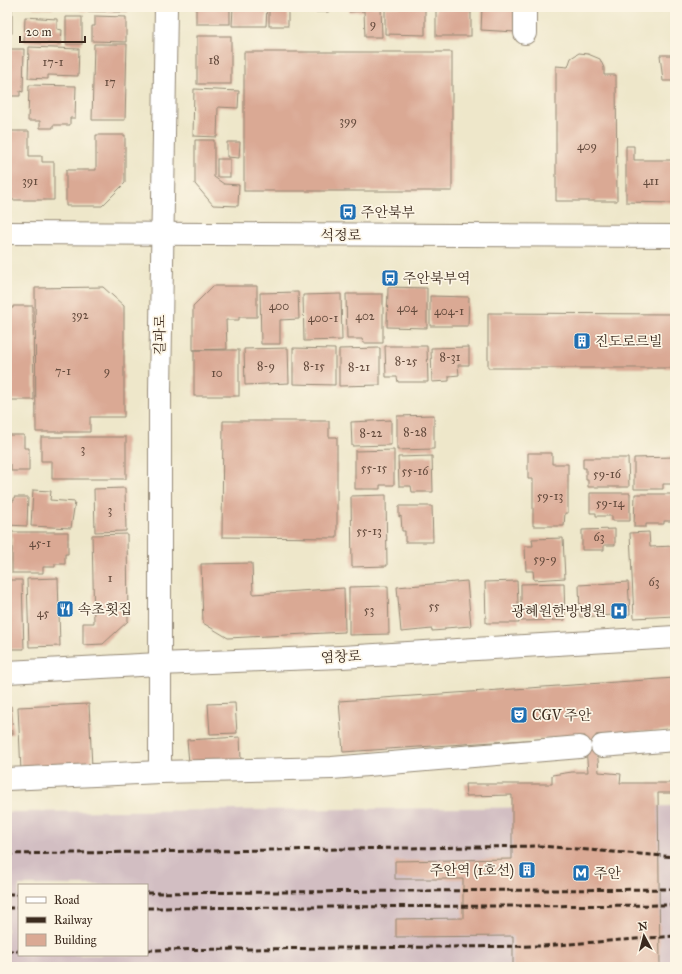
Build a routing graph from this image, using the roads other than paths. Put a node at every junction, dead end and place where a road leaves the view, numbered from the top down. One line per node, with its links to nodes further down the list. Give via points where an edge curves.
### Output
1 (166, 7): 5 (street, 길파로)
2 (525, 7): 3 (street)
3 (525, 33)
4 (7, 233): 5 (street, 석정로)
5 (162, 234): 6 (street, 석정로); 8 (street, 길파로)
6 (675, 236)
7 (675, 637): 8 (street, 염창로, via 342,657)
8 (160, 664): 9 (street, 염창로); 13 (street, 길파로)
9 (7, 672)
10 (675, 740): 11 (street)
11 (602, 746)
12 (580, 747): 13 (street, via 332,768)
13 (160, 772): 14 (street)
14 (7, 779)

